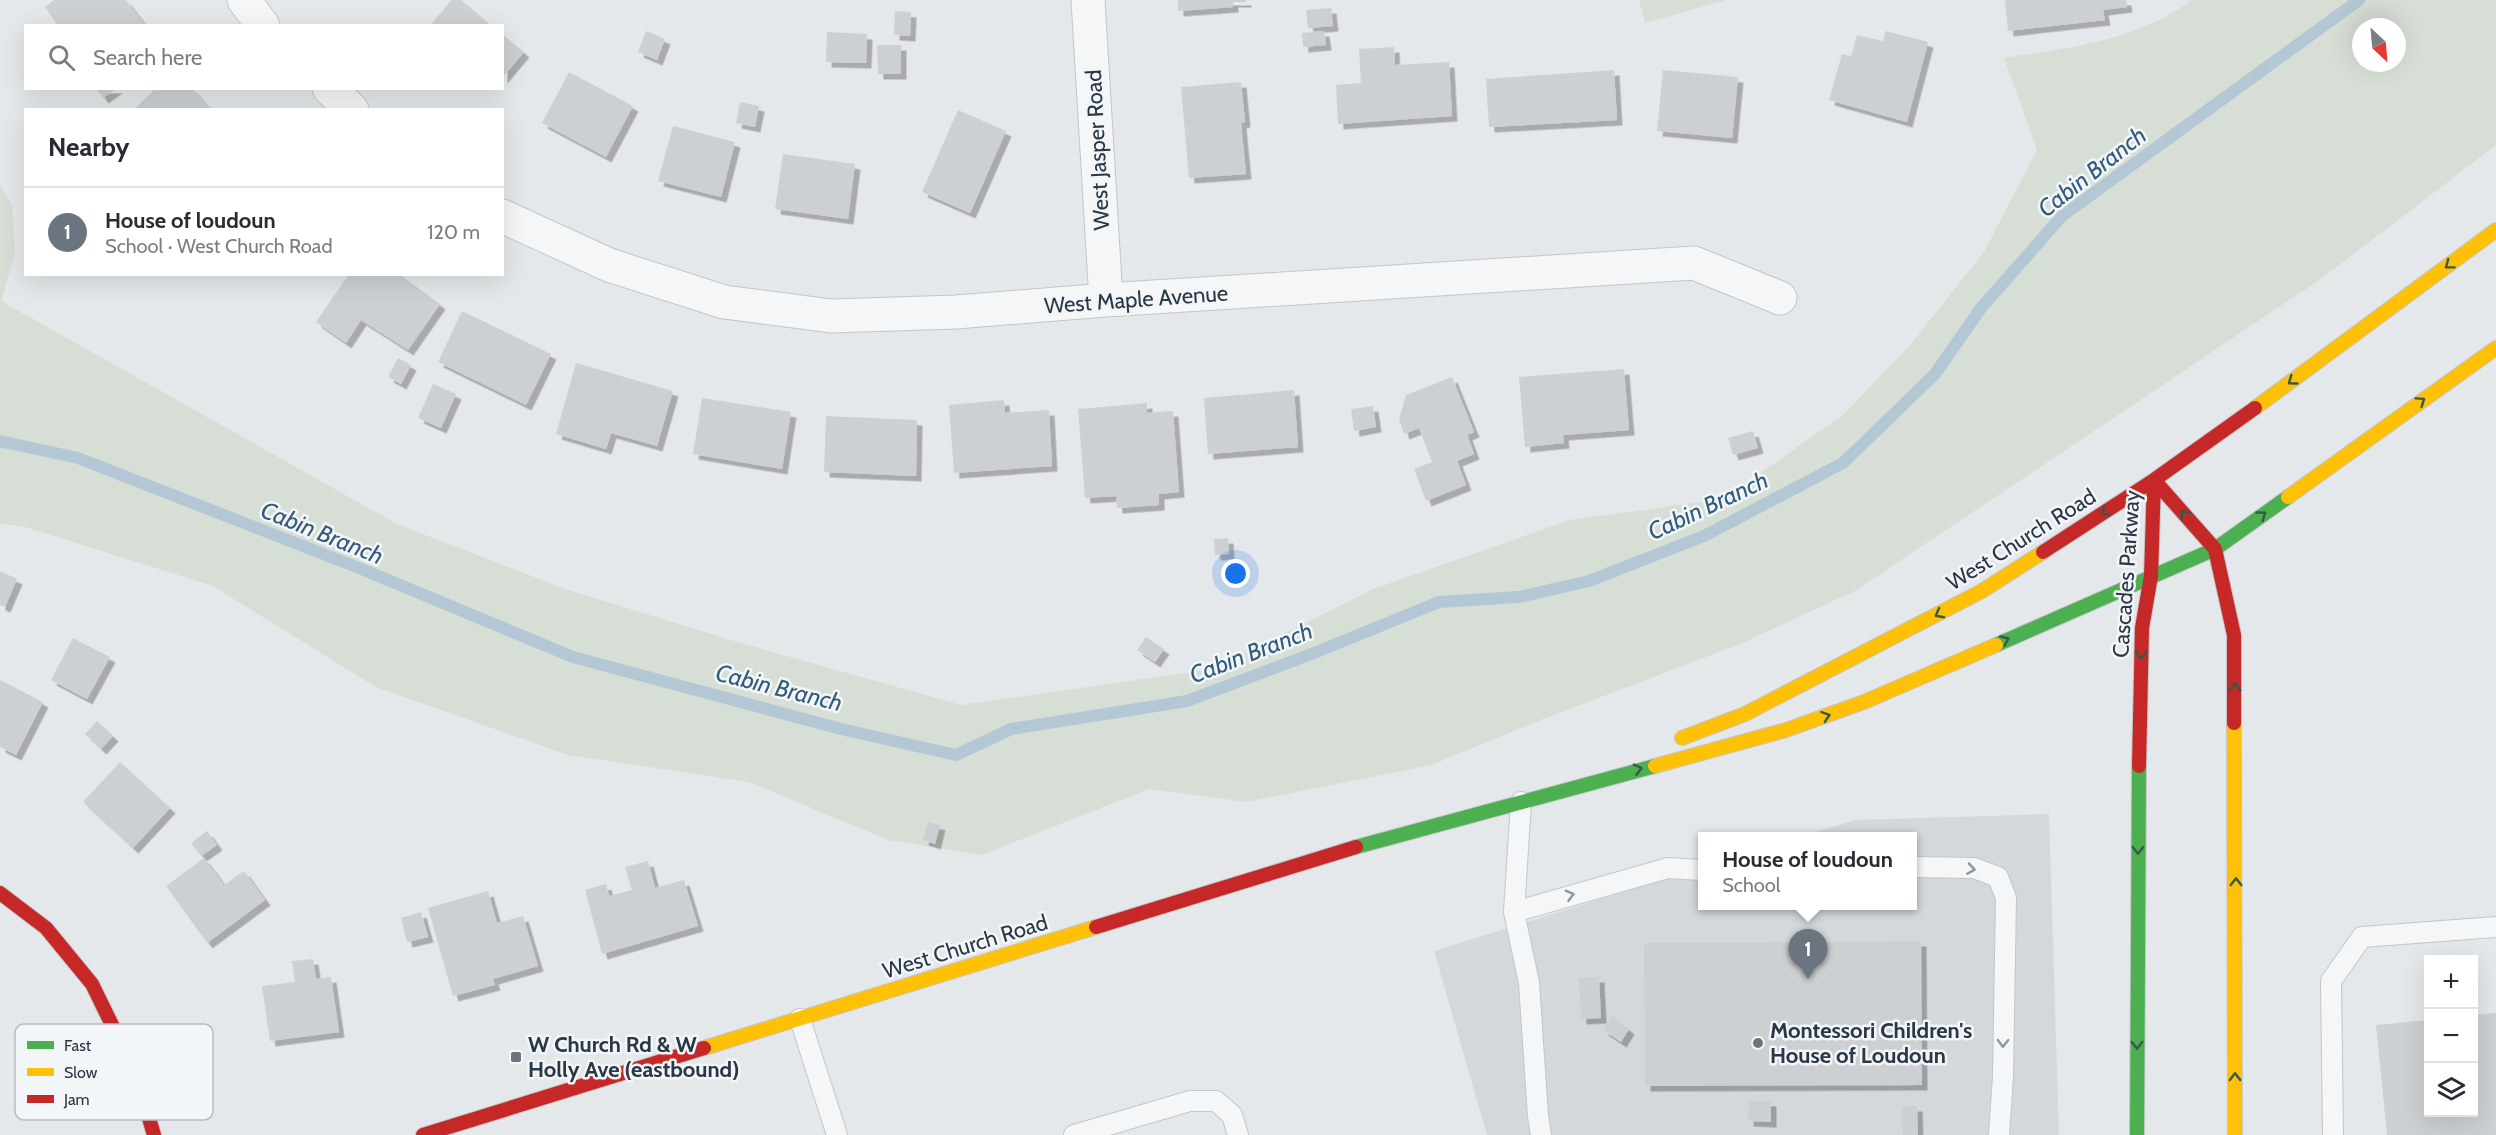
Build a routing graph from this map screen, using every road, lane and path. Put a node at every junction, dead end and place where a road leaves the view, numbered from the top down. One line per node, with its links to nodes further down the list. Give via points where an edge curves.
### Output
1 (244, 0): 3 (street)
2 (1089, 0): 9 (street, West Jasper Road)
3 (262, 24)
4 (331, 90): 5 (street)
5 (350, 108)
6 (504, 217): 9 (street, West Maple Avenue, via 609,265 724,302 831,316 956,312)
7 (2496, 230): 11 (main road, West Church Road, one-way to 11)
8 (1780, 298): 9 (street, West Maple Avenue, via 1694,262)
9 (1106, 300)
10 (2496, 348): 12 (main road, West Church Road, one-way to 10)
11 (2154, 480): 12 (main road, Cascades Parkway, one-way to 11); 13 (main road, Cascades Parkway); 14 (main road, West Church Road, one-way to 14, via 1982,591 1744,714)
12 (2215, 549): 13 (main road, West Church Road); 33 (main road, Cascades Parkway, one-way to 12, via 2234,635)
13 (2151, 576): 16 (main road, West Church Road, one-way to 13, via 1786,730 1864,702); 32 (main road, Cascades Parkway, one-way to 32, via 2142,628)
14 (1670, 743)
15 (1638, 756): 16 (main road, West Church Road)
16 (1521, 802): 20 (lane); 22 (main road, West Church Road, via 1358,846)
17 (1917, 867): 31 (lane, one-way to 31, via 1974,868 1998,877 2006,898)
18 (1698, 870): 20 (lane, one-way to 18, via 1668,868)
19 (0, 893): 23 (main road, via 46,928 92,984)
20 (1514, 912): 30 (lane, via 1529,983)
21 (2496, 927): 34 (lane, via 2362,936 2331,981)
22 (800, 1019): 26 (main road, West Church Road); 27 (lane)
23 (112, 1024)
24 (150, 1120): 25 (main road)
25 (154, 1135)
26 (423, 1135)
27 (837, 1135)
28 (1074, 1135): 29 (lane, via 1190,1101 1216,1101 1232,1114)
29 (1238, 1135)
30 (1541, 1135)
31 (2000, 1135)
32 (2137, 1135)
33 (2235, 1135)
34 (2333, 1135)

